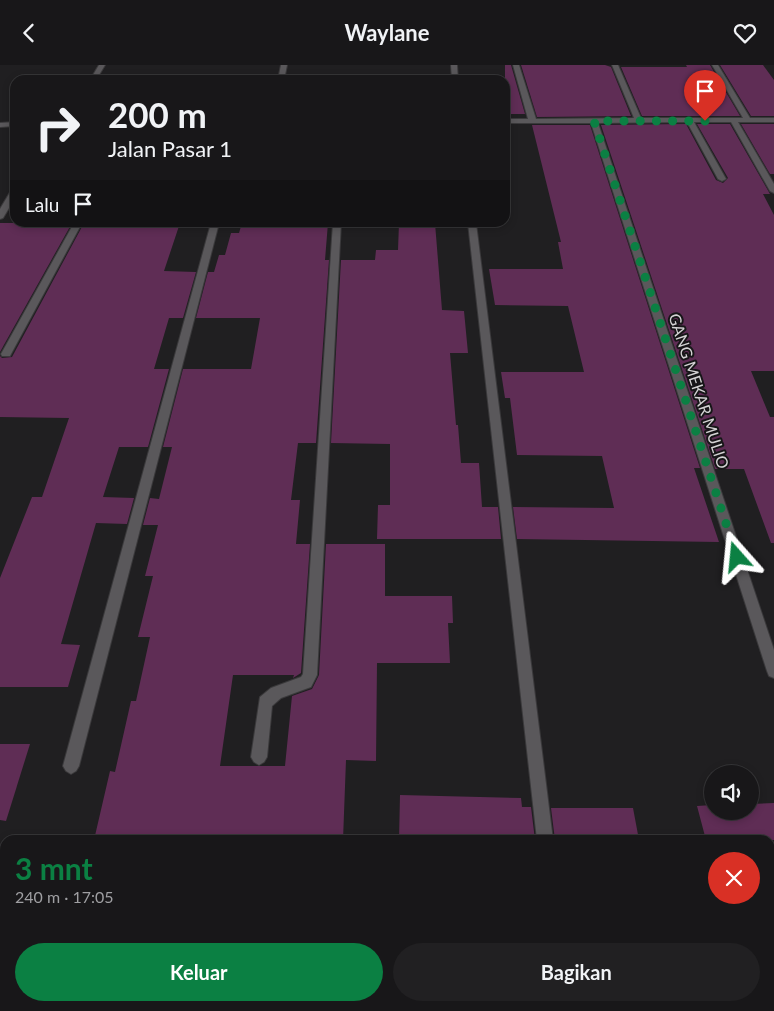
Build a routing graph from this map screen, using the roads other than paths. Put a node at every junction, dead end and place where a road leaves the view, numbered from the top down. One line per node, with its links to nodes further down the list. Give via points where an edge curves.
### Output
1 (516, 65): 11 (street)
2 (615, 65): 8 (street)
3 (715, 65): 4 (street)
4 (748, 120): 5 (street); 10 (street)
5 (774, 120)
6 (510, 121): 11 (street)
7 (594, 121): 8 (street); 11 (street); 21 (street, GANG MEKAR MULIO)
8 (639, 121): 9 (street)
9 (690, 121): 10 (street); 12 (street)
10 (734, 121): 13 (street)
11 (533, 122)
12 (722, 179)
13 (774, 191)
14 (10, 200): 15 (street)
15 (0, 217)
16 (76, 227): 20 (street)
17 (214, 227): 23 (street)
18 (337, 227): 22 (street, via 310,675 306,682 276,693 265,702)
19 (472, 227): 24 (street)
20 (6, 354)
21 (774, 671)
22 (259, 757)
23 (71, 766)
24 (544, 835)

